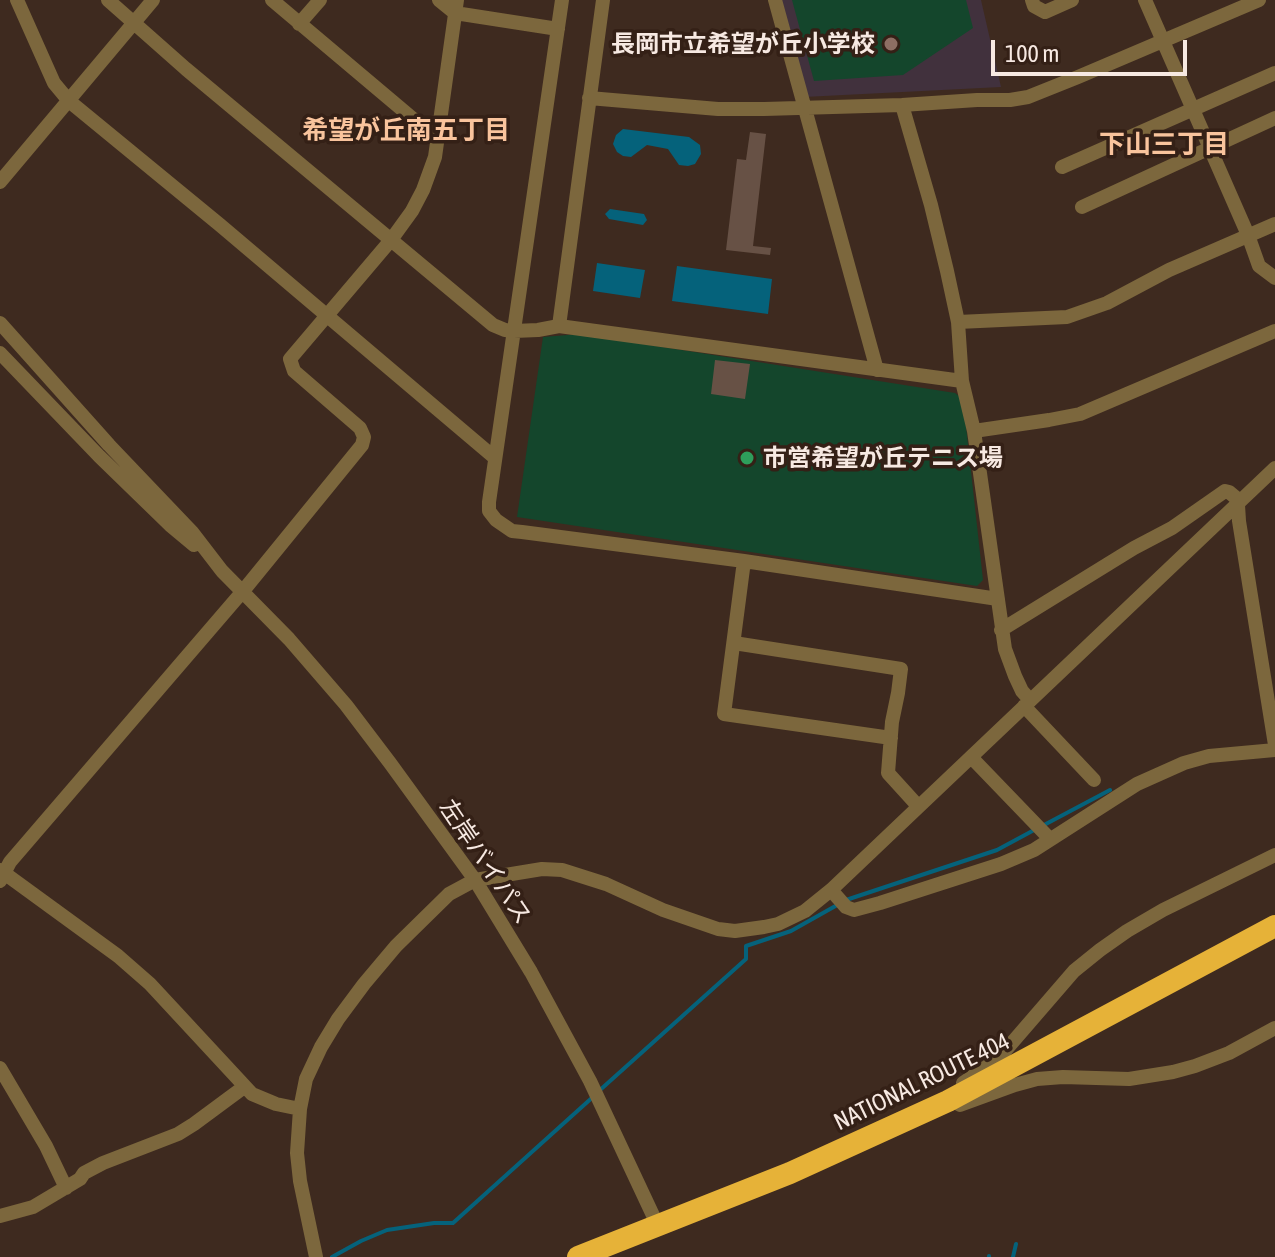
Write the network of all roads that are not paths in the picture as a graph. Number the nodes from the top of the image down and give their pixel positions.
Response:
1 (17, 0) edge
2 (108, 0) edge
3 (153, 0) edge
4 (272, 0) edge
5 (320, 0) edge
6 (439, 0) edge
7 (562, 0) edge
8 (603, 0) edge
9 (775, 0) edge
10 (1032, 0) edge
11 (1072, 0) edge
12 (1145, 0) edge
13 (1259, 0) edge
14 (456, 7) edge
15 (134, 22) junction
16 (299, 24) junction
17 (558, 29) junction
18 (1163, 41) junction
19 (1275, 73) edge
20 (589, 98) junction
21 (69, 101) junction
22 (902, 105) junction
23 (804, 107) junction
24 (1192, 110) junction
25 (1275, 118) edge
26 (437, 139) junction
27 (1209, 147) junction
28 (1062, 167) dead end
29 (0, 182) edge
30 (1082, 207) dead end
31 (1275, 224) edge
32 (1248, 235) junction
33 (391, 240) junction
34 (1275, 278) edge
35 (327, 316) junction
36 (958, 322) junction
37 (0, 323) edge
38 (559, 326) junction
39 (514, 331) junction
40 (1275, 331) edge
41 (0, 353) edge
42 (877, 370) junction
43 (962, 381) junction
44 (974, 431) junction
45 (495, 458) junction
46 (1275, 468) edge
47 (1238, 505) junction
48 (744, 561) junction
49 (216, 564) junction
50 (243, 591) junction
51 (998, 599) junction
52 (1001, 630) junction
53 (734, 643) junction
54 (1027, 703) junction
55 (891, 738) junction
56 (1275, 747) edge
57 (971, 757) junction
58 (1094, 780) dead end
59 (918, 806) junction
60 (1050, 839) junction
61 (1275, 855) edge
62 (1, 874) edge
63 (475, 880) junction
64 (831, 890) junction
65 (1275, 926) edge
66 (1275, 1028) edge
67 (0, 1068) edge
68 (244, 1087) junction
69 (300, 1109) junction
70 (858, 1143) junction
71 (66, 1188) junction
72 (0, 1216) edge
73 (658, 1226) junction
74 (316, 1257) edge
75 (578, 1257) edge

1 - 21 street
2 - 15 street
3 - 15 street
4 - 16 street
5 - 16 street
6 - 14 street
7 - 17 street
8 - 20 street
9 - 23 street
10 - 11 street
12 - 18 street
13 - 18 street
14 - 17 street
14 - 26 street
15 - 21 street
15 - 33 street
16 - 26 street
17 - 39 street
18 - 22 street
18 - 24 street
19 - 24 street
20 - 23 street
20 - 38 street
21 - 29 street
21 - 35 street
22 - 23 street
22 - 36 street
23 - 42 street
24 - 27 street
24 - 28 street
25 - 27 street
26 - 33 street
27 - 30 street
27 - 32 street
31 - 32 street
32 - 34 street
32 - 36 street
33 - 35 street
33 - 39 street
35 - 45 street
35 - 50 street
36 - 43 street
37 - 49 street, 左岸バイパス
38 - 39 street
38 - 42 street
39 - 45 street
40 - 44 street
41 - 49 street, 左岸バイパス
42 - 43 street
43 - 44 street
44 - 51 street
45 - 48 street
46 - 47 street
47 - 52 street
47 - 54 street
47 - 56 street
48 - 51 street
48 - 53 street
49 - 50 street, 左岸バイパス
50 - 62 street
50 - 63 street, 左岸バイパス
51 - 52 street
52 - 54 street
53 - 55 street
53 - 55 street
54 - 57 street
54 - 58 street
55 - 59 street
56 - 60 street
57 - 59 street
57 - 60 street
59 - 64 street
60 - 64 street
61 - 70 street
62 - 68 street
63 - 64 street
63 - 69 street
63 - 73 street, 左岸バイパス
65 - 70 highway, NATIONAL ROUTE 404
66 - 70 street
67 - 71 street
68 - 69 street
68 - 71 street
69 - 74 street
70 - 73 highway, NATIONAL ROUTE 404
71 - 72 street
73 - 75 highway, NATIONAL ROUTE 404

